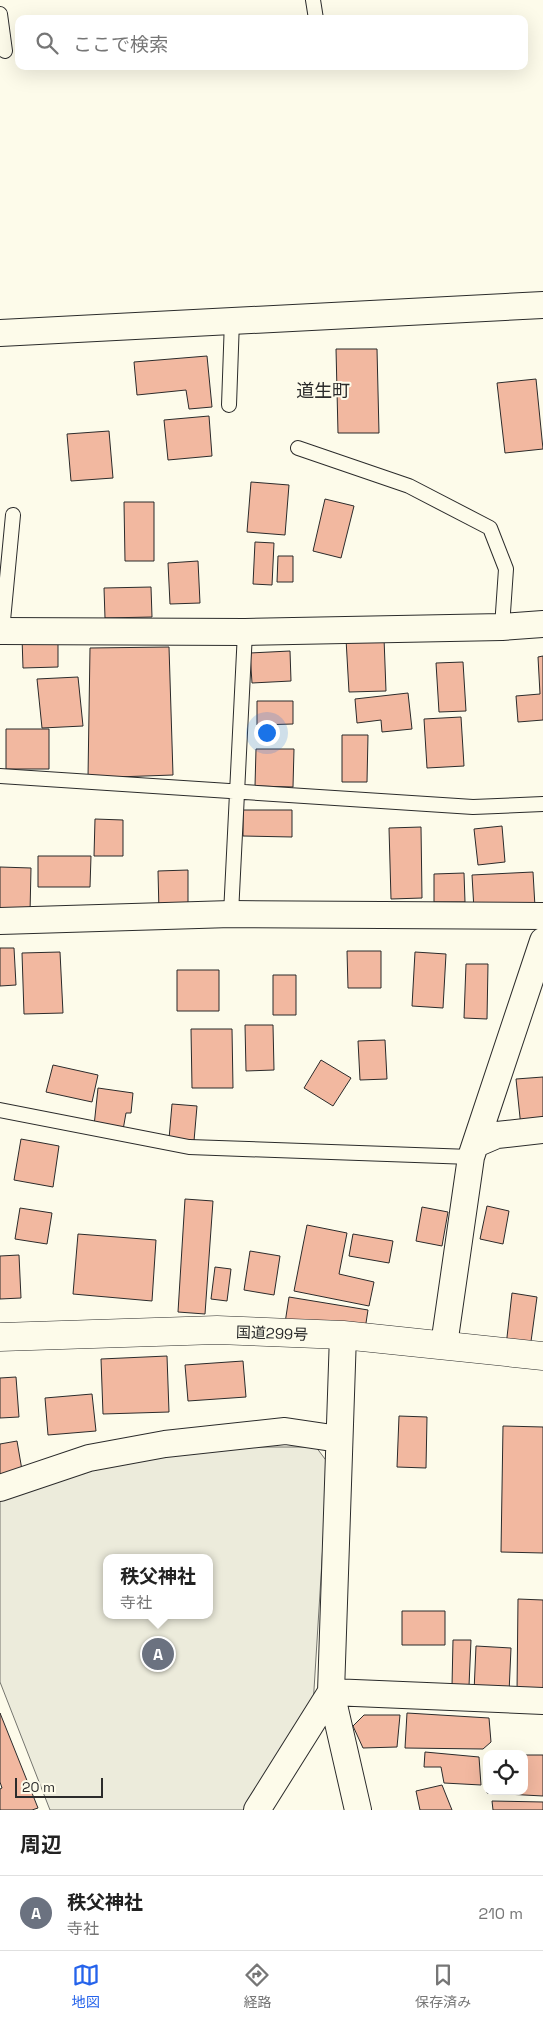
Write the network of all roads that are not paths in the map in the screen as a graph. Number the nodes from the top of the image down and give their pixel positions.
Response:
1 (312, 0) edge
2 (0, 14) edge
3 (315, 15) edge
4 (5, 51) dead end
5 (543, 305) edge
6 (232, 320) junction
7 (0, 333) edge
8 (230, 406) dead end
9 (298, 448) dead end
10 (13, 514) dead end
11 (543, 624) edge
12 (502, 627) junction
13 (245, 632) junction
14 (1, 636) edge
15 (0, 776) edge
16 (237, 792) junction
17 (543, 804) edge
18 (231, 914) junction
19 (543, 916) edge
20 (0, 921) edge
21 (543, 941) edge
22 (0, 1110) edge
23 (543, 1130) edge
24 (474, 1150) junction
25 (343, 1335) junction
26 (0, 1337) edge
27 (444, 1345) junction
28 (543, 1356) edge
29 (339, 1439) junction
30 (0, 1488) edge
31 (331, 1692) junction
32 (543, 1701) edge
33 (256, 1810) edge
34 (358, 1810) edge

1 - 3 lane
2 - 4 lane
5 - 6 street
6 - 7 street
6 - 8 lane
9 - 12 lane
10 - 14 lane
11 - 12 street
12 - 13 street
13 - 14 street
13 - 16 lane
15 - 16 lane
16 - 17 lane
16 - 18 lane
18 - 19 street
18 - 20 street
21 - 24 street
22 - 24 lane
23 - 24 street
24 - 27 street
25 - 26 highway, 国道299号
25 - 27 highway, 国道299号
25 - 29 street
27 - 28 highway, 国道299号
29 - 30 street
29 - 31 street
31 - 32 street
31 - 33 street
31 - 34 street

